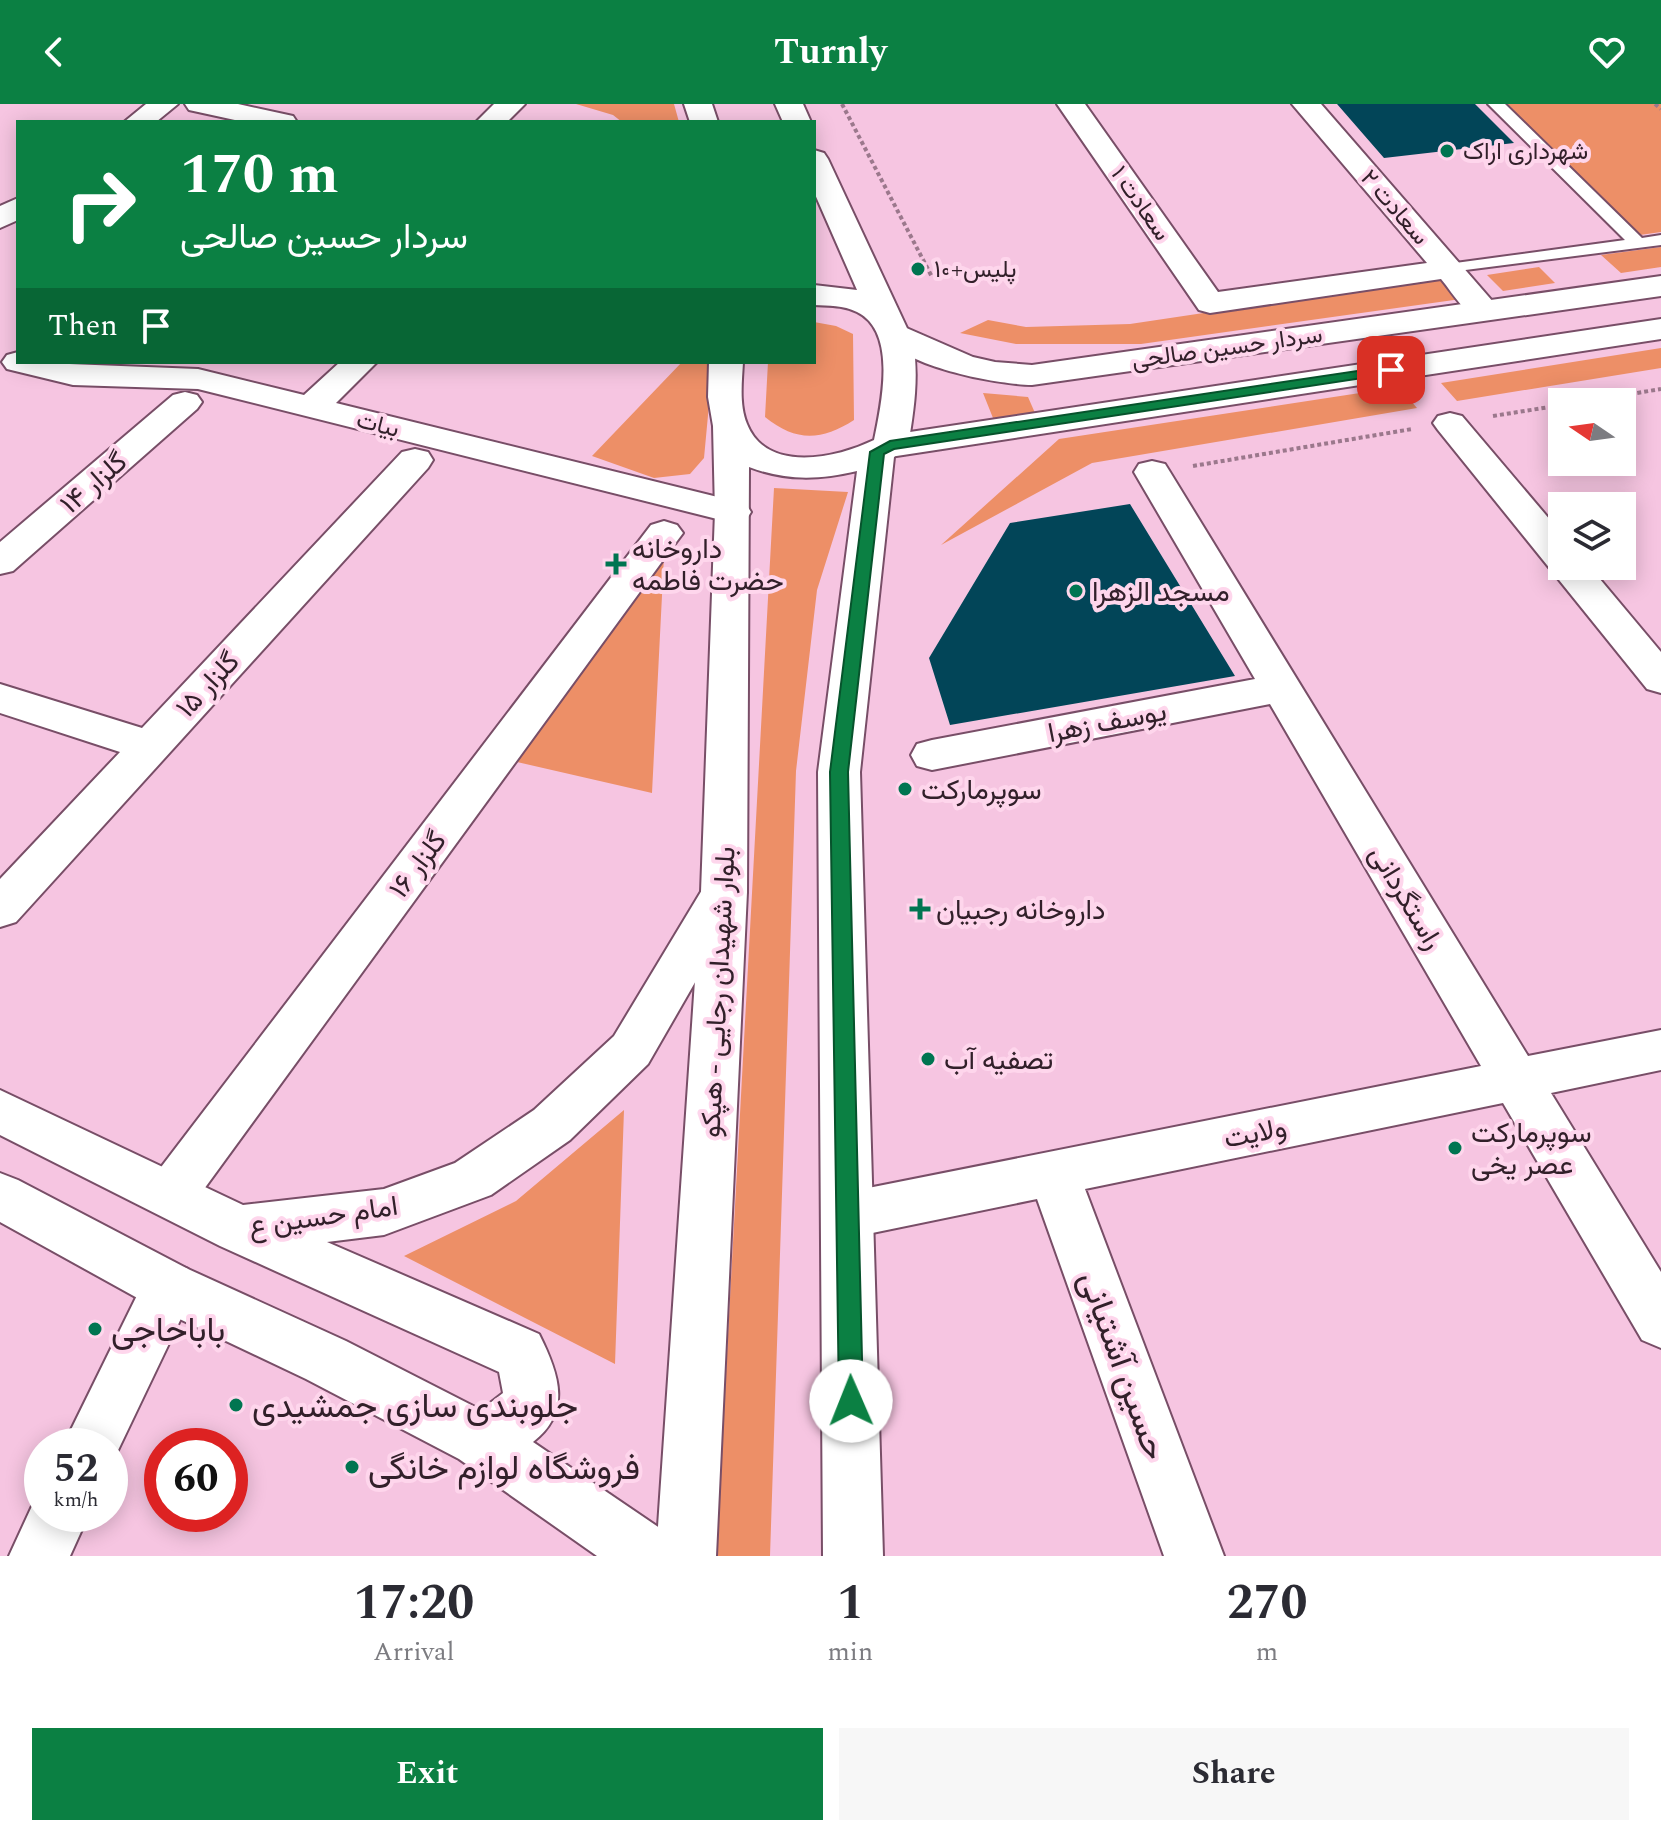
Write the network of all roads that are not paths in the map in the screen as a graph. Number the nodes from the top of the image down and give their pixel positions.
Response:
1 (164, 104) edge
2 (199, 104) edge
3 (511, 104) edge
4 (1071, 104) edge
5 (1306, 104) edge
6 (1496, 104) edge
7 (275, 114) edge
8 (141, 120) edge
9 (492, 120) edge
10 (816, 163) edge
11 (1661, 240) edge
12 (1638, 243) junction
13 (1448, 269) junction
14 (1661, 286) edge
15 (816, 295) edge
16 (1485, 311) junction
17 (889, 323) junction
18 (1661, 329) edge
19 (40, 364) edge
20 (358, 364) edge
21 (726, 364) edge
22 (81, 368) edge
23 (1073, 369) junction
24 (185, 402) dead end
25 (311, 407) junction
26 (1091, 415) junction
27 (1450, 423) road end
28 (730, 427) junction
29 (884, 449) junction
30 (415, 460) dead end
31 (1152, 472) road end
32 (733, 512) junction
33 (664, 533) dead end
34 (1548, 542) edge
35 (0, 562) edge
36 (1580, 580) edge
37 (1661, 679) edge
38 (1282, 688) junction
39 (0, 698) edge
40 (150, 746) junction
41 (932, 755) dead end
42 (724, 892) junction
43 (0, 909) edge
44 (1661, 1050) edge
45 (1516, 1079) junction
46 (0, 1111) edge
47 (1053, 1173) junction
48 (170, 1195) junction
49 (0, 1196) edge
50 (848, 1215) junction
51 (239, 1229) junction
52 (169, 1287) junction
53 (1661, 1322) edge
54 (101, 1428) edge
55 (479, 1439) junction
56 (50, 1532) edge
57 (39, 1556) edge
58 (649, 1556) edge
59 (686, 1556) edge
60 (853, 1556) edge
61 (1194, 1556) edge

1 - 8 street
2 - 7 street
3 - 9 street
4 - 13 street, سعادت ۱
5 - 13 street, سعادت ۲
6 - 12 lane
10 - 17 street
11 - 12 lane
12 - 13 lane
13 - 16 street, سعادت ۲
14 - 16 street, سردار حسین صالحی
15 - 17 street, سردار حسین صالحی
16 - 23 street, سردار حسین صالحی
17 - 23 street, سردار حسین صالحی
17 - 29 street
18 - 26 street, سردار حسین صالحی
19 - 22 street, بیات
20 - 25 street
21 - 28 street, بلوار شهیدان رجایی - هپکو
22 - 25 street, بیات
23 - 26 street
24 - 35 street, گلزار ۱۴
25 - 32 street, بیات
26 - 29 street, سردار حسین صالحی
27 - 34 street
28 - 29 street, سردار حسین صالحی
28 - 32 street, بلوار شهیدان رجایی - هپکو
29 - 50 street
30 - 40 street, گلزار ۱۵
31 - 38 street, راستگردانی
32 - 42 street, بلوار شهیدان رجایی - هپکو
33 - 48 street, گلزار ۱۶
36 - 37 street
38 - 41 street, یوسف زهرا
38 - 45 street, راستگردانی
39 - 40 street
40 - 43 street, گلزار ۱۵
42 - 51 street, امام حسین ع
42 - 59 street, بلوار شهیدان رجایی - هپکو
44 - 45 street, ولایت
45 - 47 street, ولایت
45 - 53 street, راستگردانی
46 - 48 street, امام حسین ع
47 - 50 street, ولایت
47 - 61 street, حسین آشتیانی
48 - 51 street, امام حسین ع
49 - 52 street
50 - 60 street
51 - 55 street
52 - 54 street
52 - 55 street
55 - 58 street
56 - 57 street

